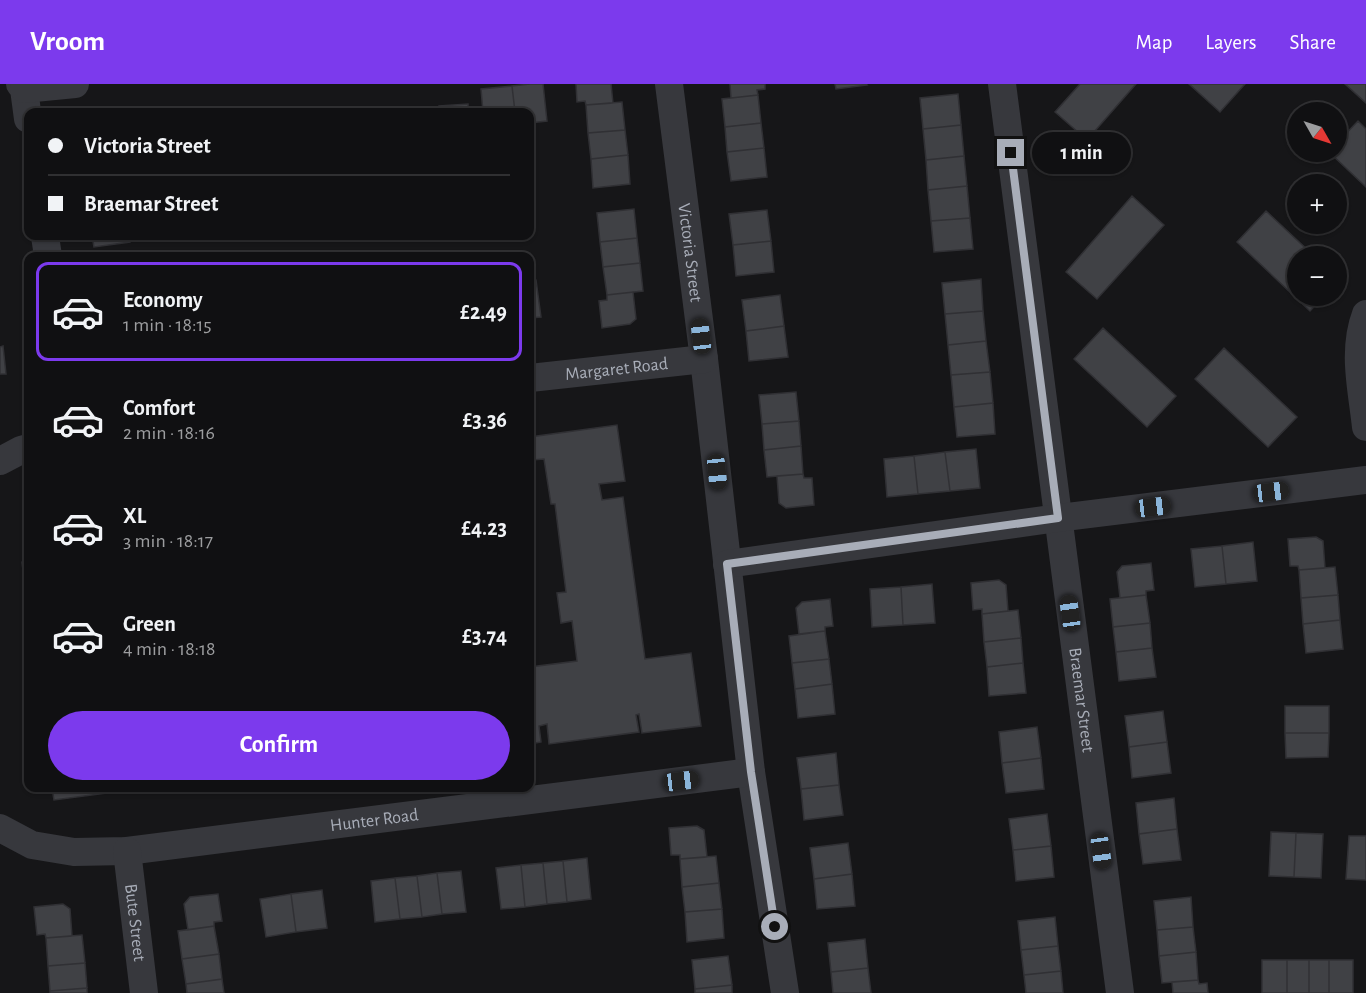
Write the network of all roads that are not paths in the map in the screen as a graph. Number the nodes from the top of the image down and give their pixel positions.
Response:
1 (75, 84) edge
2 (669, 84) edge
3 (1002, 84) edge
4 (22, 87) edge
5 (26, 108) edge
6 (1366, 314) edge
7 (704, 359) junction
8 (534, 378) edge
9 (1366, 427) edge
10 (24, 449) edge
11 (0, 461) edge
12 (1366, 480) edge
13 (1058, 518) junction
14 (727, 564) junction
15 (751, 772) junction
16 (0, 828) edge
17 (127, 851) junction
18 (144, 993) edge
19 (785, 993) edge
20 (1120, 993) edge

1 - 4 street
2 - 7 street, Victoria Street
3 - 13 street, Braemar Street
4 - 5 street
6 - 9 street
7 - 8 street, Margaret Road
7 - 14 street, Victoria Street
10 - 11 street
12 - 13 street
13 - 14 street
13 - 20 street, Braemar Street
14 - 15 street, Victoria Street
15 - 17 street, Hunter Road
15 - 19 street, Victoria Street
16 - 17 street, Hunter Road
17 - 18 street, Bute Street

